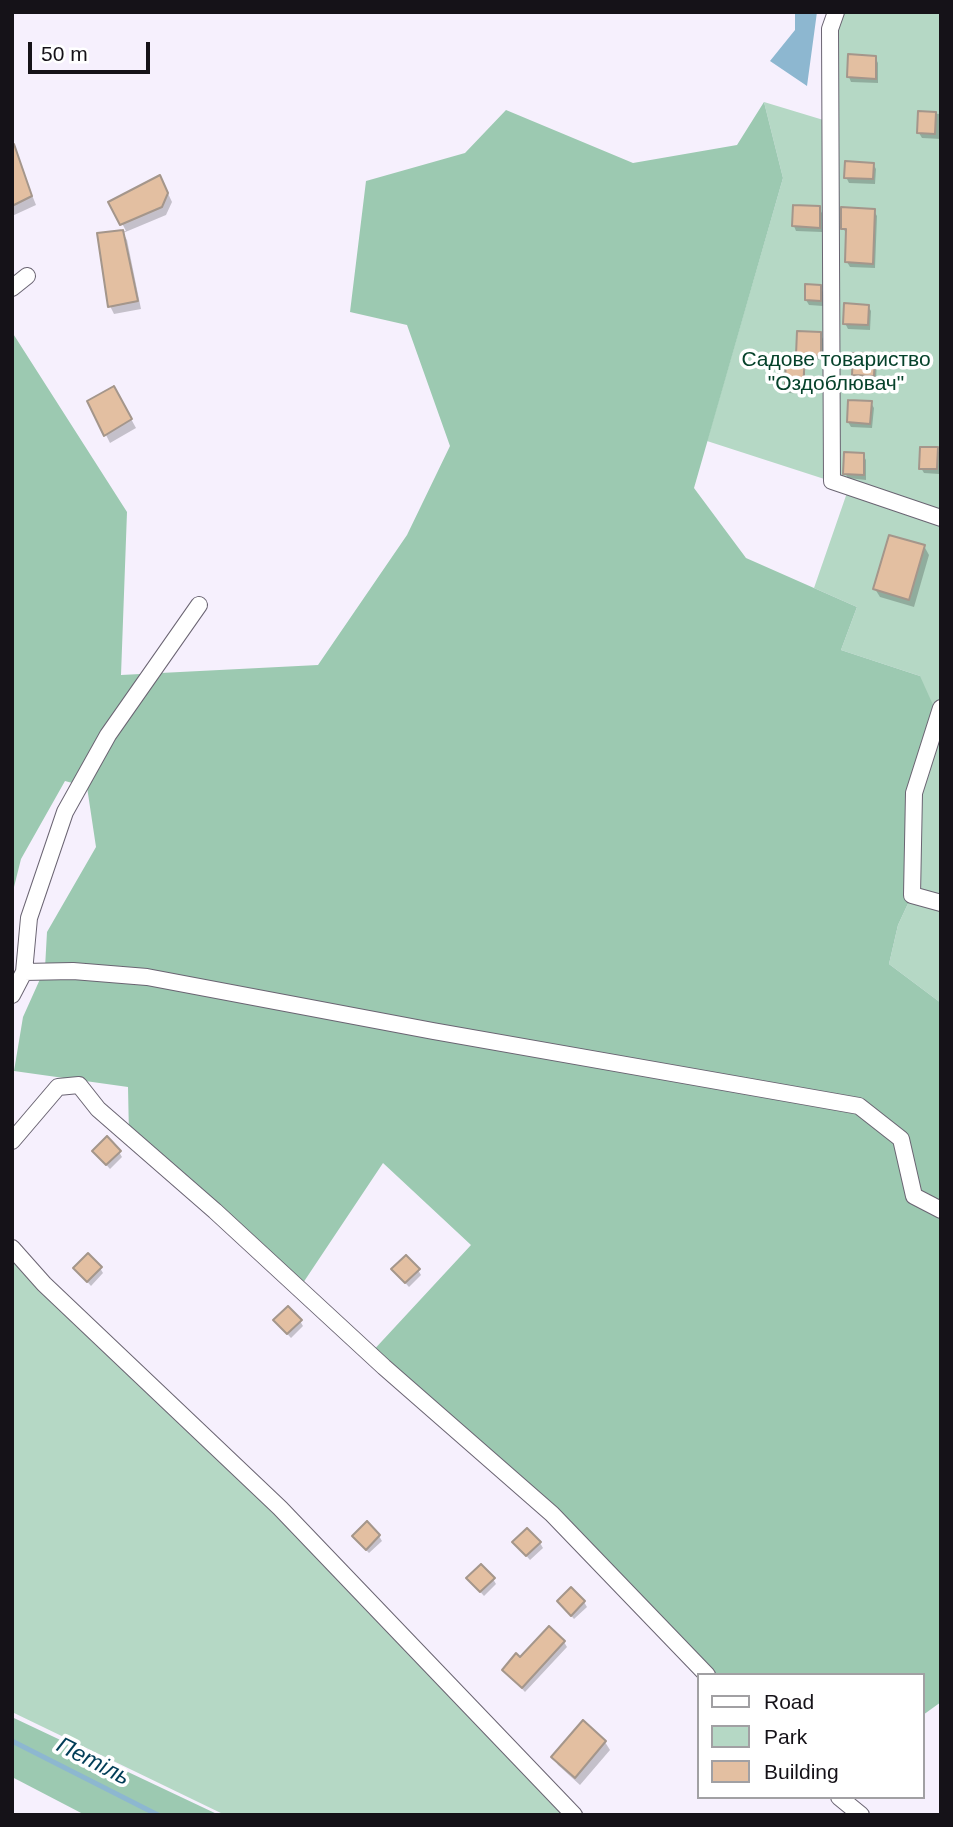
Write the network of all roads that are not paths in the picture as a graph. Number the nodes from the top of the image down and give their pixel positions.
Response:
1 (836, 12) edge
2 (27, 276) dead end
3 (12, 288) edge
4 (941, 518) edge
5 (199, 605) dead end
6 (940, 713) edge
7 (941, 903) edge
8 (24, 972) junction
9 (12, 995) edge
10 (12, 1141) edge
11 (941, 1210) edge
12 (12, 1248) edge
13 (705, 1673) edge
14 (841, 1799) edge
15 (574, 1815) edge
16 (861, 1815) edge

1 - 4 street
2 - 3 street
5 - 8 street
6 - 7 street
8 - 9 street
8 - 11 street
10 - 13 street
12 - 15 street
14 - 16 street

